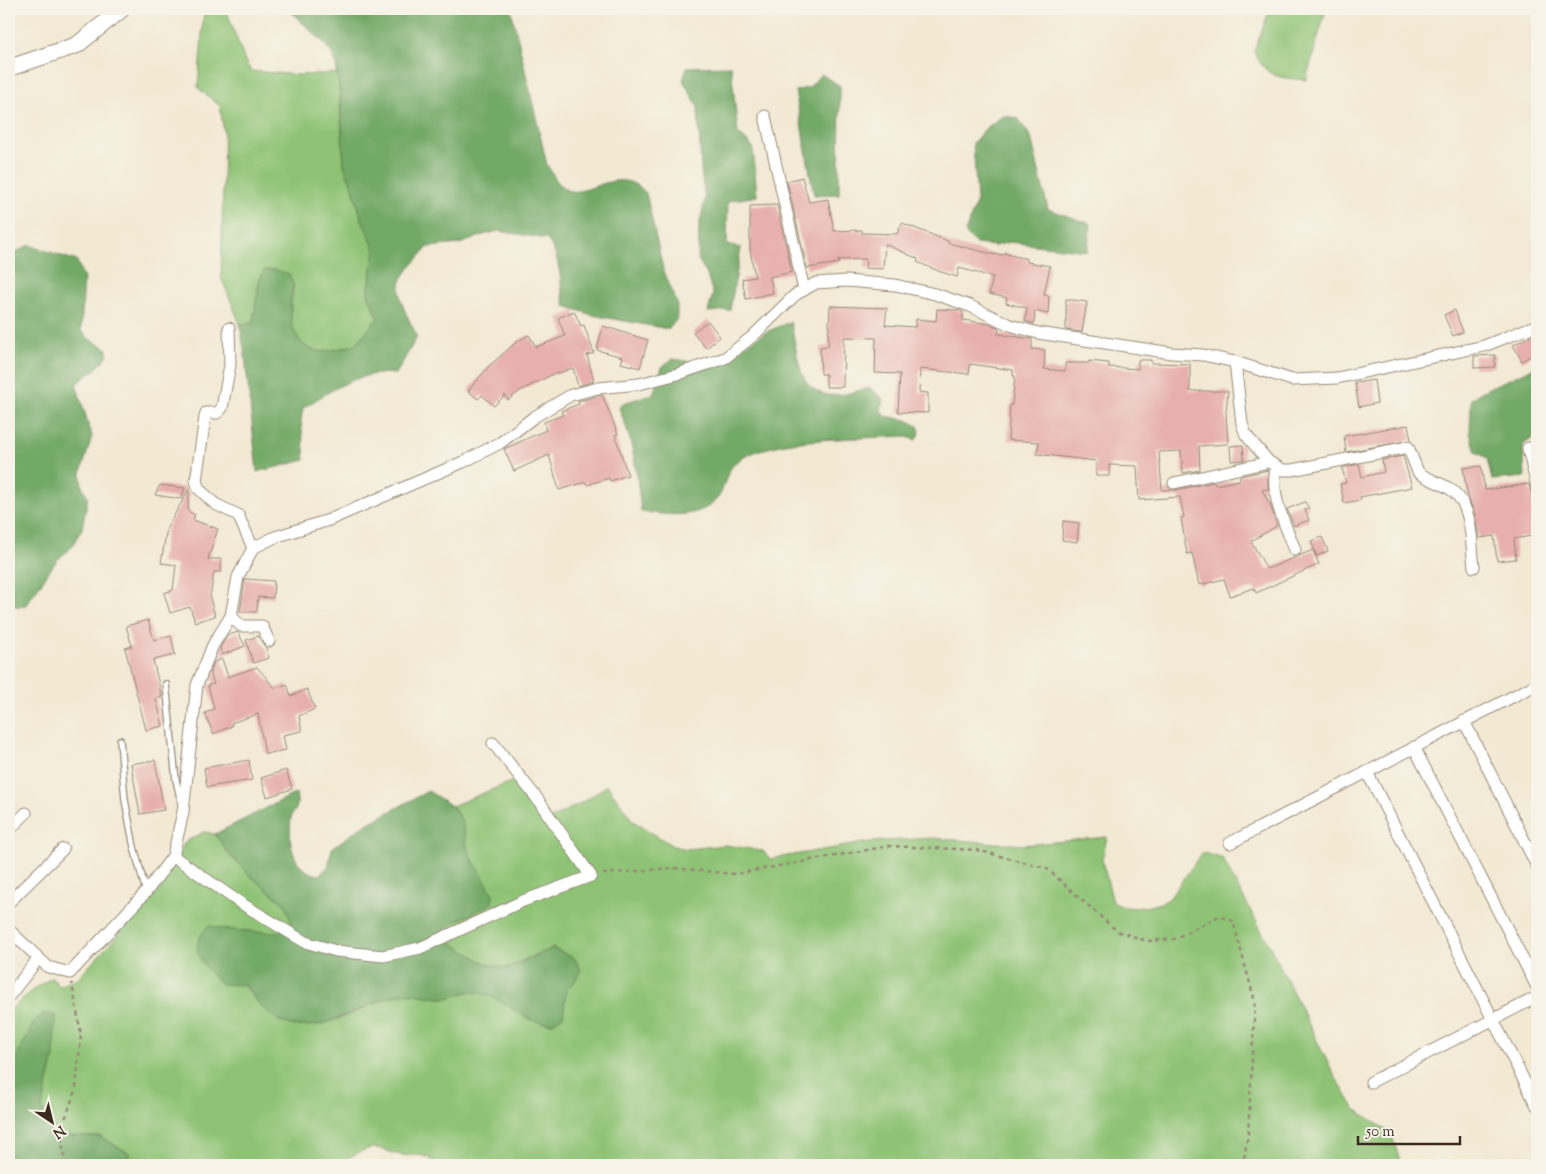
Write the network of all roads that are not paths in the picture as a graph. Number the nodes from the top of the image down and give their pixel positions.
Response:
1 (122, 9) edge
2 (9, 68) edge
3 (765, 116) dead end
4 (804, 290) junction
5 (1537, 325) edge
6 (229, 328) dead end
7 (1235, 362) junction
8 (1528, 448) dead end
9 (1273, 464) junction
10 (1174, 483) dead end
11 (1537, 487) edge
12 (253, 548) junction
13 (1295, 550) dead end
14 (1474, 567) dead end
15 (231, 616) junction
16 (269, 641) dead end
17 (166, 684) dead end
18 (1537, 684) edge
19 (1464, 722) junction
20 (120, 740) dead end
21 (493, 743) dead end
22 (1414, 747) junction
23 (1367, 772) junction
24 (183, 812) junction
25 (26, 813) dead end
26 (9, 830) edge
27 (1230, 843) dead end
28 (63, 848) dead end
29 (173, 856) junction
30 (1537, 866) edge
31 (146, 892) junction
32 (9, 902) edge
33 (9, 930) edge
34 (38, 959) junction
35 (1537, 987) edge
36 (9, 996) edge
37 (1537, 997) edge
38 (1493, 1020) junction
39 (1372, 1082) dead end
40 (1537, 1106) edge

1 - 2 street
3 - 4 street
4 - 7 street
4 - 12 street
5 - 7 street
6 - 12 street
7 - 9 street
8 - 11 street
9 - 10 street
9 - 13 street
9 - 14 street
12 - 15 street
15 - 16 street
15 - 24 street
17 - 24 lane
18 - 19 street
19 - 22 street
19 - 30 street
20 - 31 lane
21 - 29 street
22 - 23 street
22 - 35 street
23 - 27 street
23 - 38 street
24 - 29 street
25 - 26 street
28 - 32 street
29 - 31 street
31 - 34 street
33 - 34 street
34 - 36 street
37 - 38 street
38 - 39 street
38 - 40 street

